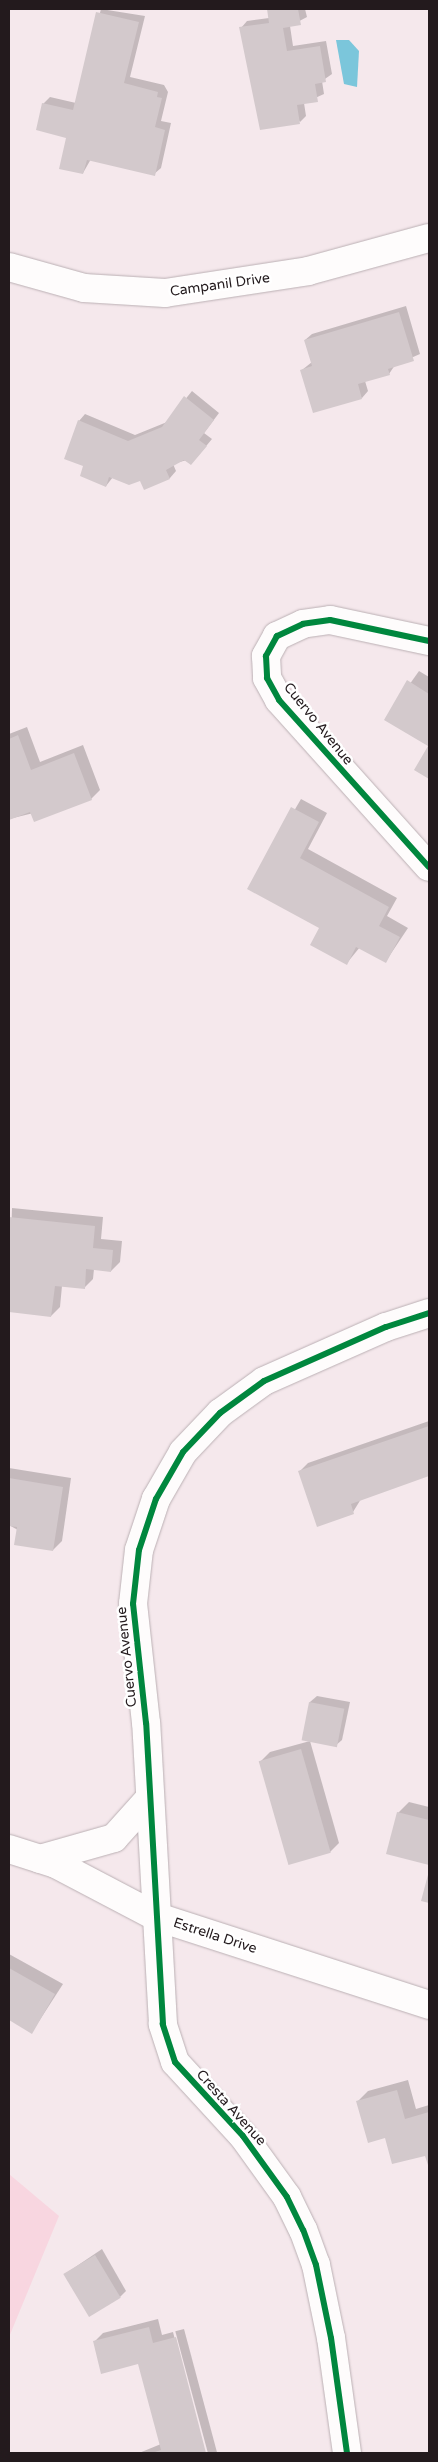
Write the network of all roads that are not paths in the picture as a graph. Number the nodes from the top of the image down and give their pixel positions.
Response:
1 (429, 238) edge
2 (9, 267) edge
3 (429, 641) edge
4 (429, 867) edge
5 (429, 1313) edge
6 (149, 1799) junction
7 (9, 1849) edge
8 (40, 1859) junction
9 (157, 1917) junction
10 (429, 2005) edge
11 (347, 2453) edge

1 - 2 street, Campanil Drive
3 - 4 street, Cuervo Avenue
5 - 6 street, Cuervo Avenue
6 - 8 street
6 - 9 street, Cuervo Avenue
7 - 8 street, Estrella Drive
8 - 9 street, Estrella Drive
9 - 10 street, Estrella Drive
9 - 11 street, Cresta Avenue

